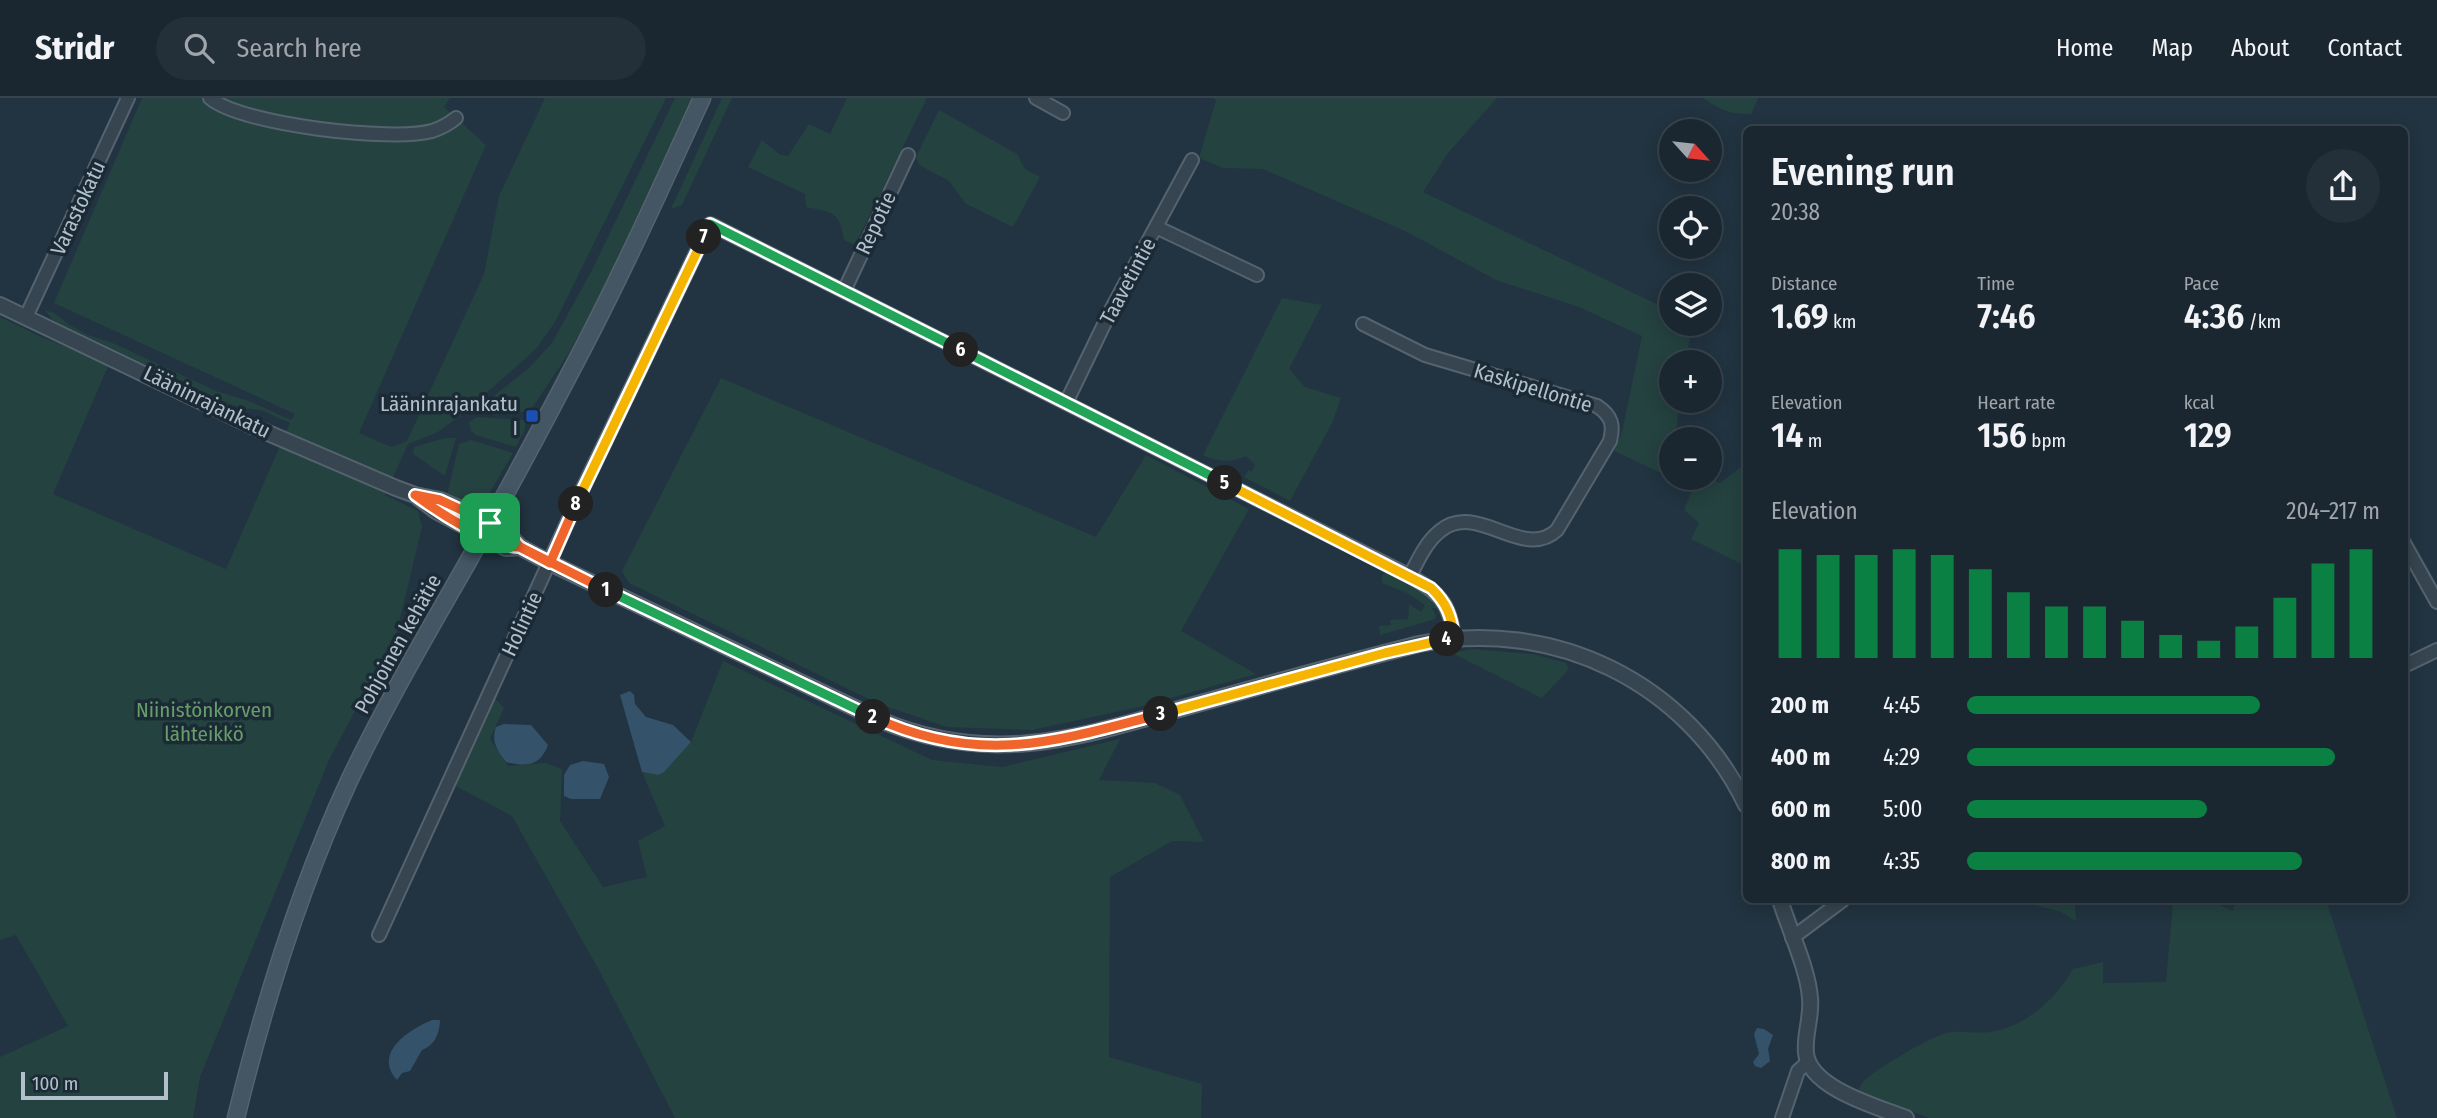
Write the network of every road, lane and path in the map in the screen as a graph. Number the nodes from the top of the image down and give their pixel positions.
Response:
1 (128, 98) edge
2 (210, 98) edge
3 (702, 98) edge
4 (1036, 98) edge
5 (1063, 113) dead end
6 (456, 118) dead end
7 (908, 155) dead end
8 (1192, 160) dead end
9 (1156, 227) junction
10 (1257, 275) dead end
11 (844, 290) junction
12 (0, 305) edge
13 (26, 317) junction
14 (1363, 324) dead end
15 (1066, 403) junction
16 (486, 529) junction
17 (2408, 550) edge
18 (550, 563) junction
19 (1410, 576) junction
20 (2437, 601) edge
21 (1454, 638) junction
22 (2437, 650) edge
23 (2408, 664) edge
24 (1743, 800) edge
25 (1781, 903) edge
26 (1839, 903) edge
27 (379, 935) dead end
28 (1792, 938) junction
29 (1808, 1062) junction
30 (236, 1118) edge
31 (1782, 1118) edge
32 (1906, 1118) edge

1 - 13 street, Varastokatu
2 - 6 street
3 - 16 main road, Pohjoinen kehätie
4 - 5 street
7 - 11 street, Repotie
8 - 9 street, Taavetintie
9 - 10 street
9 - 15 street, Taavetintie
11 - 15 street, Holintie
11 - 18 street, Holintie
12 - 13 street, Lääninrajankatu
13 - 16 street, Lääninrajankatu
14 - 19 street, Kaskipellontie
15 - 19 street, Holintie
16 - 18 street, Lääninrajankatu
16 - 30 main road, Pohjoinen kehätie
17 - 20 street
18 - 21 street, Lääninrajankatu
18 - 27 street, Holintie
19 - 21 street, Holintie
21 - 24 street, Lääninrajankatu
22 - 23 street
25 - 28 street
26 - 28 street
28 - 29 street
29 - 31 street
29 - 32 street

